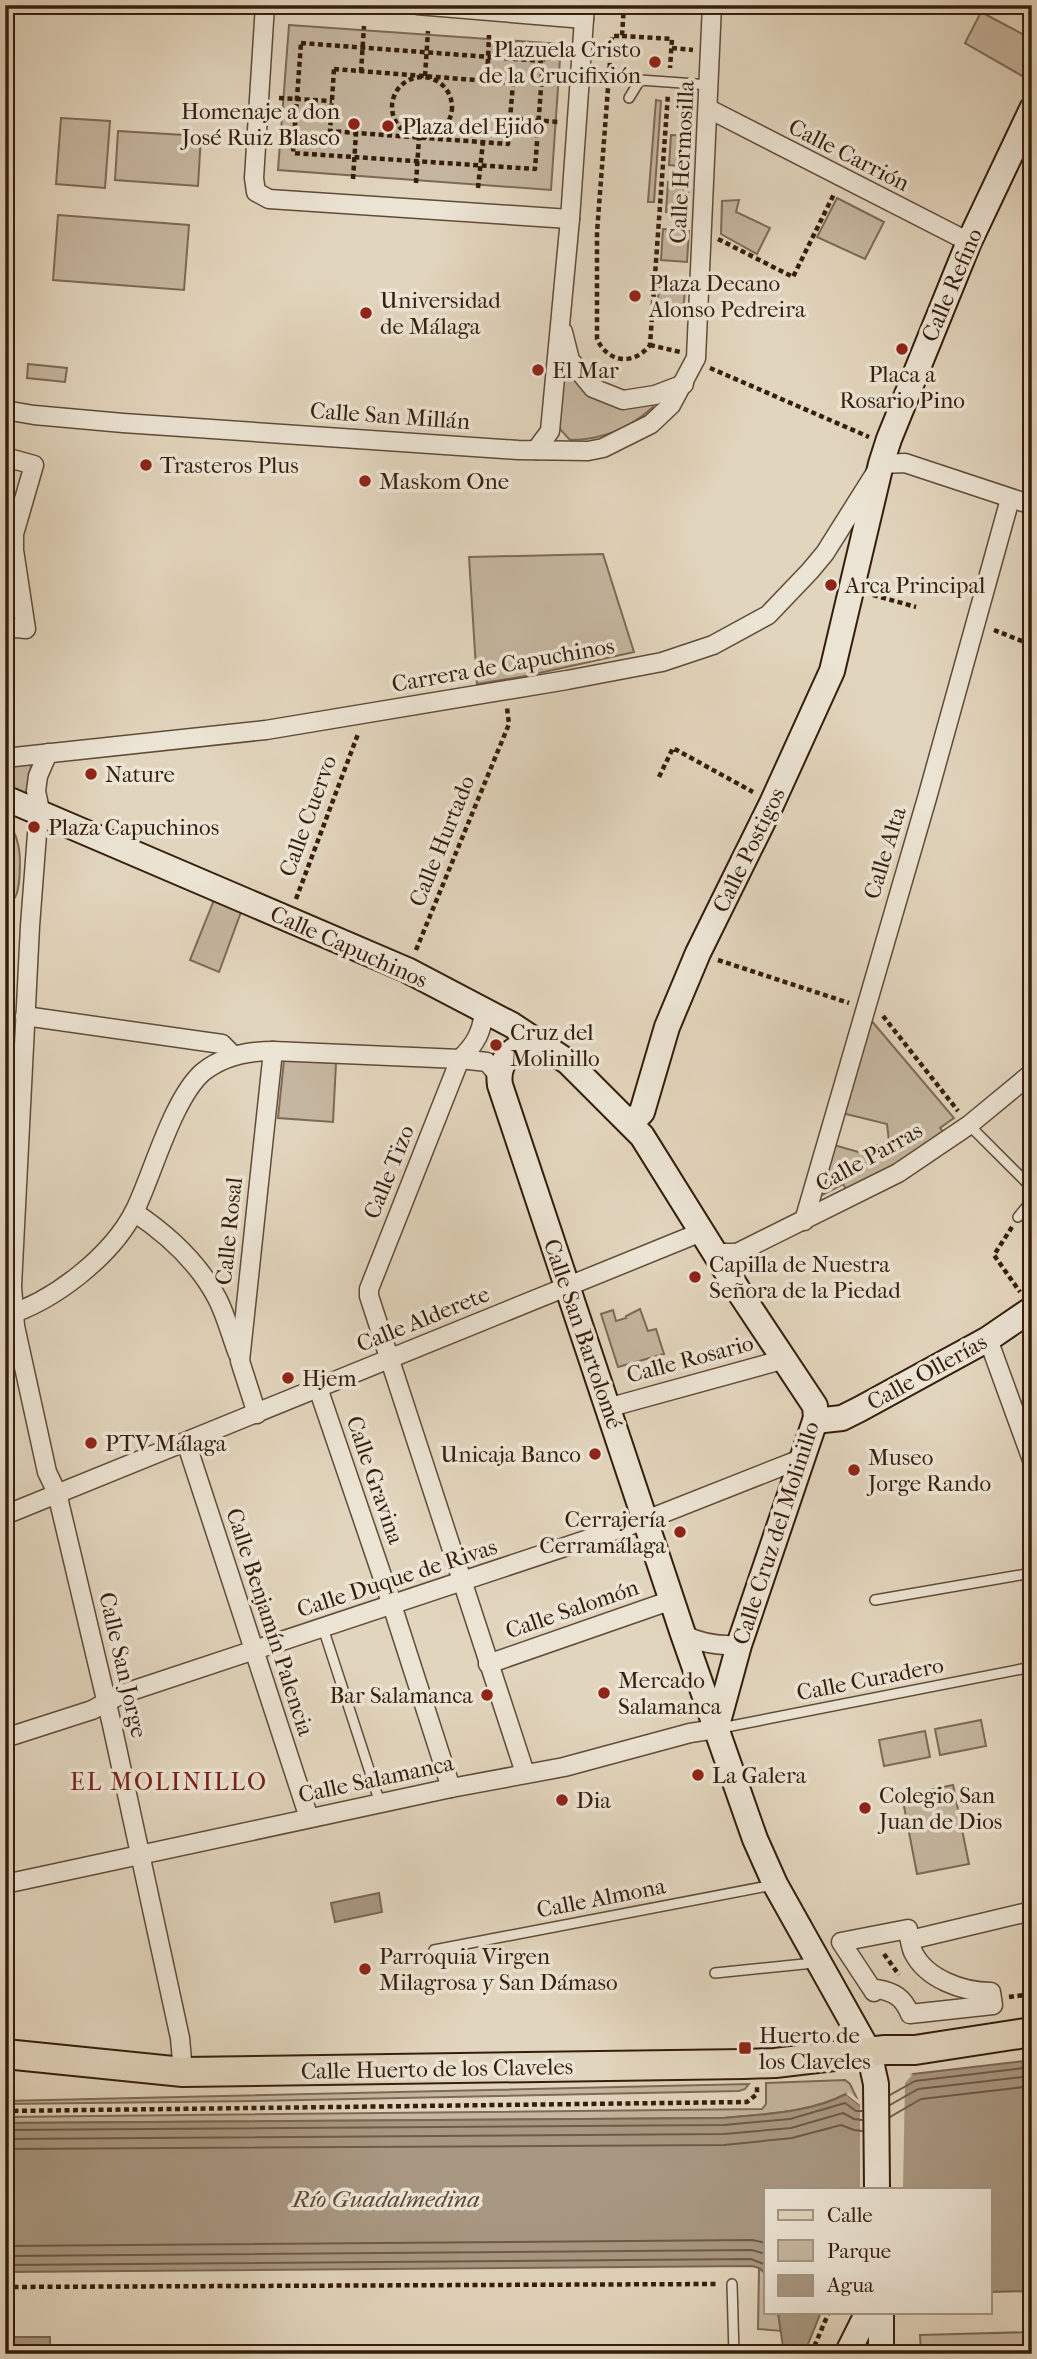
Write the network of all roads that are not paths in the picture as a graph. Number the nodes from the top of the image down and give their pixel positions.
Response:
1 (265, 5) edge
2 (417, 5) edge
3 (722, 5) edge
4 (585, 12) edge
5 (712, 14) edge
6 (710, 85) junction
7 (629, 98) dead end
8 (709, 109) junction
9 (1032, 109) edge
10 (570, 219) junction
11 (969, 242) junction
12 (560, 304) junction
13 (684, 384) junction
14 (5, 410) edge
15 (536, 450) junction
16 (5, 457) edge
17 (881, 464) junction
18 (1010, 499) junction
19 (1032, 505) edge
20 (825, 553) junction
21 (858, 581) junction
22 (5, 627) edge
23 (48, 753) junction
24 (5, 758) edge
25 (5, 798) edge
26 (41, 815) junction
27 (484, 1009) junction
28 (25, 1016) junction
29 (539, 1042) junction
30 (273, 1051) junction
31 (234, 1056) junction
32 (460, 1059) junction
33 (1032, 1073) edge
34 (499, 1076) junction
35 (631, 1123) junction
36 (969, 1125) junction
37 (1031, 1187) edge
38 (1032, 1200) edge
39 (134, 1212) junction
40 (1018, 1217) road end
41 (804, 1221) junction
42 (710, 1245) junction
43 (567, 1288) junction
44 (1032, 1309) edge
45 (9, 1315) edge
46 (988, 1339) junction
47 (781, 1354) junction
48 (391, 1359) junction
49 (240, 1361) junction
50 (318, 1388) junction
51 (607, 1408) junction
52 (257, 1414) junction
53 (815, 1421) junction
54 (186, 1442) junction
55 (1032, 1460) edge
56 (803, 1461) junction
57 (57, 1493) junction
58 (5, 1515) edge
59 (646, 1520) junction
60 (1032, 1573) edge
61 (462, 1582) junction
62 (672, 1600) junction
63 (875, 1600) dead end
64 (393, 1605) junction
65 (323, 1628) junction
66 (683, 1634) junction
67 (739, 1645) junction
68 (253, 1651) junction
69 (488, 1664) junction
70 (1032, 1667) edge
71 (107, 1702) junction
72 (716, 1729) junction
73 (5, 1738) edge
74 (525, 1773) junction
75 (451, 1788) junction
76 (380, 1803) junction
77 (309, 1818) junction
78 (140, 1855) junction
79 (5, 1884) edge
80 (775, 1884) junction
81 (1032, 1910) edge
82 (910, 1940) junction
83 (434, 1950) dead end
84 (818, 1962) junction
85 (715, 1973) dead end
86 (1032, 2032) edge
87 (869, 2052) junction
88 (5, 2054) edge
89 (183, 2072) junction
90 (877, 2188) edge
91 (732, 2284) road end
92 (868, 2314) edge
93 (881, 2314) edge
94 (734, 2354) edge
95 (847, 2354) edge
96 (881, 2354) edge

1 - 10 street
2 - 4 street
3 - 5 street
4 - 10 street
5 - 6 street, Calle Hermosilla
6 - 7 lane
6 - 8 street, Calle Hermosilla
8 - 11 street, Calle Carrión
8 - 13 street, Calle Hermosilla
9 - 11 main road, Calle Refino
10 - 12 street
11 - 17 main road, Calle Refino
12 - 13 street
12 - 15 street
13 - 15 street, Calle San Millán
14 - 15 street, Calle San Millán
16 - 22 street
17 - 18 street
17 - 20 street, Carrera de Capuchinos
17 - 21 main road, Calle Postigos
18 - 19 street
18 - 41 street, Calle Alta
20 - 21 street
20 - 23 street, Carrera de Capuchinos
21 - 35 main road, Calle Postigos
23 - 24 street
23 - 26 street
25 - 26 main road
26 - 27 main road, Calle Capuchinos
26 - 28 street, Calle San Jorge
27 - 29 main road, Calle Capuchinos
27 - 32 street, Calle Tizo
28 - 31 street
28 - 45 street, Calle San Jorge
29 - 34 main road
29 - 35 main road, Calle Capuchinos
30 - 31 street
30 - 32 street
30 - 49 street, Calle Rosal
31 - 39 street
32 - 34 street
32 - 48 street, Calle Tizo
33 - 36 street, Calle Parras
34 - 43 main road, Calle San Bartolomé
35 - 42 main road, Calle Cruz del Molinillo
36 - 37 lane
36 - 41 street, Calle Parras
38 - 40 lane
39 - 45 street
39 - 49 street
41 - 42 street, Calle Parras
42 - 43 street, Calle Alderete
42 - 47 main road, Calle Cruz del Molinillo
43 - 48 street, Calle Alderete
43 - 51 main road, Calle San Bartolomé
44 - 46 main road, Calle Ollerías
45 - 57 street, Calle San Jorge
46 - 53 main road, Calle Ollerías
46 - 55 street
47 - 51 street, Calle Rosario
47 - 53 main road, Calle Cruz del Molinillo
48 - 50 street, Calle Alderete
48 - 61 street, Calle Tizo
49 - 52 street, Calle Rosal
50 - 52 street, Calle Alderete
50 - 64 street, Calle Gravina
51 - 59 main road, Calle San Bartolomé
52 - 54 street, Calle Alderete
53 - 56 main road, Calle Cruz del Molinillo
54 - 57 street, Calle Alderete
54 - 68 street, Calle Benjamín Palencia
56 - 59 street, Calle Duque de Rivas
56 - 67 main road, Calle Cruz del Molinillo
57 - 58 street, Calle Alderete
57 - 71 street, Calle San Jorge
59 - 61 street, Calle Duque de Rivas
59 - 62 main road, Calle San Bartolomé
60 - 63 lane
61 - 64 street, Calle Duque de Rivas
61 - 69 street, Calle Tizo
62 - 66 main road, Calle San Bartolomé
62 - 69 street, Calle Salomón
64 - 65 street, Calle Duque de Rivas
64 - 75 street, Calle Gravina
65 - 68 street, Calle Duque de Rivas
65 - 76 lane
66 - 67 street
66 - 72 main road, Calle San Bartolomé
67 - 72 main road, Calle Cruz del Molinillo
68 - 71 street, Calle Duque de Rivas
68 - 77 street, Calle Benjamín Palencia
69 - 74 street, Calle Tizo
70 - 72 lane, Calle Curadero
71 - 73 street, Calle Duque de Rivas
71 - 78 street, Calle San Jorge
72 - 74 street, Calle Salamanca
72 - 80 main road
74 - 75 street, Calle Salamanca
75 - 76 street, Calle Salamanca
76 - 77 street, Calle Salamanca
77 - 78 street, Calle Salamanca
78 - 79 street, Calle Salamanca
78 - 89 street, Calle San Jorge
80 - 83 lane, Calle Almona
80 - 84 main road
81 - 82 street
82 - 82 street
84 - 85 lane
84 - 87 main road
86 - 87 main road, Calle Huerto de los Claveles
87 - 89 main road, Calle Huerto de los Claveles
87 - 90 main road
88 - 89 main road, Calle Huerto de los Claveles
91 - 94 lane
92 - 95 main road
93 - 96 main road

